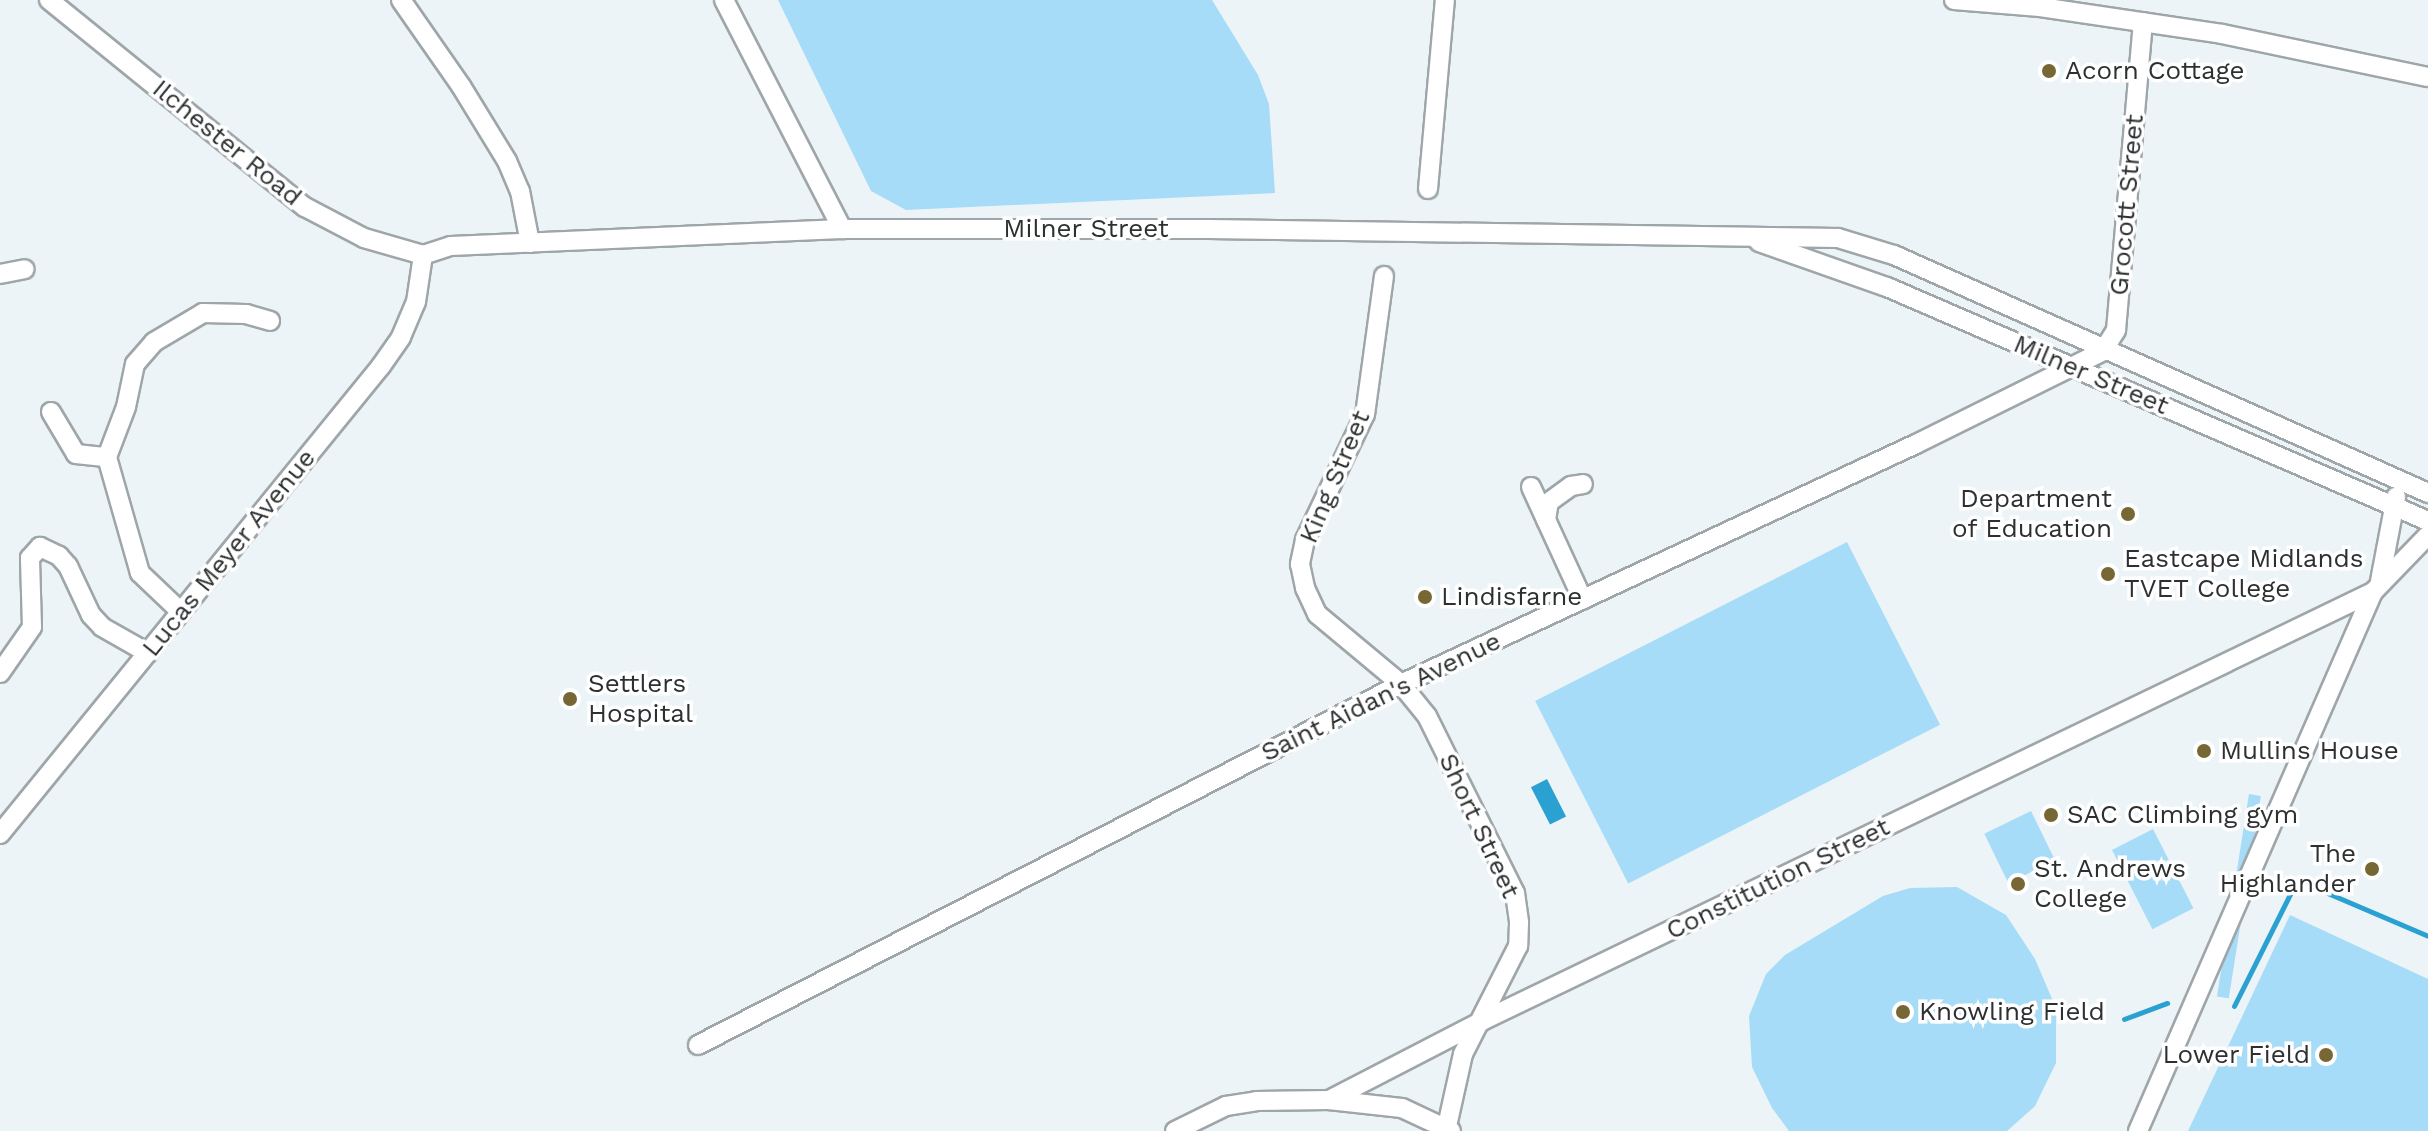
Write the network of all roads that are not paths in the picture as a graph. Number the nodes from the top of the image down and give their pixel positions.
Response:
1 (49, 0) edge
2 (401, 0) edge
3 (724, 0) edge
4 (1445, 0) edge
5 (1954, 0) edge
6 (2042, 4) edge
7 (2143, 22) junction
8 (2428, 77) edge
9 (1428, 189) dead end
10 (842, 229) junction
11 (1750, 239) junction
12 (530, 243) junction
13 (423, 255) junction
14 (25, 269) dead end
15 (0, 274) edge
16 (1384, 276) dead end
17 (270, 321) dead end
18 (2103, 351) junction
19 (2074, 368) junction
20 (51, 412) dead end
21 (107, 457) junction
22 (2401, 483) junction
23 (1583, 484) dead end
24 (1531, 487) dead end
25 (2428, 493) edge
26 (2392, 506) junction
27 (1546, 520) junction
28 (2428, 521) edge
29 (2428, 535) edge
30 (2377, 587) junction
31 (1583, 600) junction
32 (181, 612) junction
33 (148, 653) junction
34 (0, 673) edge
35 (1401, 684) junction
36 (0, 834) edge
37 (1482, 1021) junction
38 (698, 1045) dead end
39 (1329, 1100) junction
40 (1449, 1129) edge
41 (1175, 1131) edge
42 (2138, 1131) edge

1 - 13 street, Ilchester Road
2 - 12 street
3 - 10 street
4 - 9 street
5 - 6 street
6 - 7 street
7 - 8 street
7 - 18 street, Grocott Street
10 - 11 street, Milner Street
10 - 12 street, Milner Street
11 - 18 street, Milner Street
11 - 19 street, Milner Street
12 - 13 street, Milner Street
13 - 32 street, Lucas Meyer Avenue
14 - 15 street
16 - 35 street, King Street
17 - 21 street
18 - 19 street
18 - 22 street, Milner Street
19 - 26 street, Milner Street
19 - 31 street, Saint Aidan's Avenue
20 - 21 street
21 - 32 street
22 - 25 street, Milner Street
22 - 26 street
23 - 27 street
24 - 27 street
26 - 28 street, Milner Street
26 - 30 street
27 - 31 street
29 - 30 street
30 - 37 street, Constitution Street
30 - 42 street
31 - 35 street, Saint Aidan's Avenue
32 - 33 street, Lucas Meyer Avenue
33 - 34 street
33 - 36 street, Lucas Meyer Avenue
35 - 37 street, Short Street
35 - 38 street, Saint Aidan's Avenue
37 - 39 street, Constitution Street
37 - 40 street, Short Street
39 - 40 street
39 - 41 street, Constitution Street

